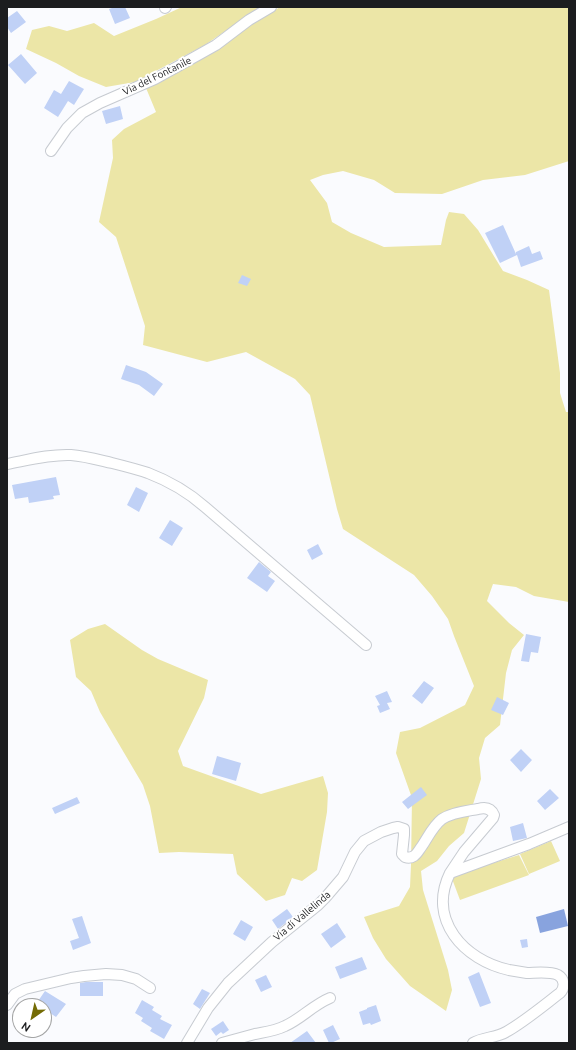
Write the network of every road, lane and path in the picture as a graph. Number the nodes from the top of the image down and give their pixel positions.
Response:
1 (271, 7) edge
2 (51, 151) dead end
3 (7, 464) edge
4 (366, 645) dead end
5 (569, 827) edge
6 (450, 873) junction
7 (150, 988) dead end
8 (330, 998) dead end
9 (7, 1005) edge
10 (187, 1043) edge
11 (222, 1043) edge
12 (473, 1043) edge

1 - 2 street, Via del Fontanile
3 - 4 street
5 - 6 street
6 - 10 street, Via di Vallelinda
6 - 12 street
7 - 9 street
8 - 11 street

